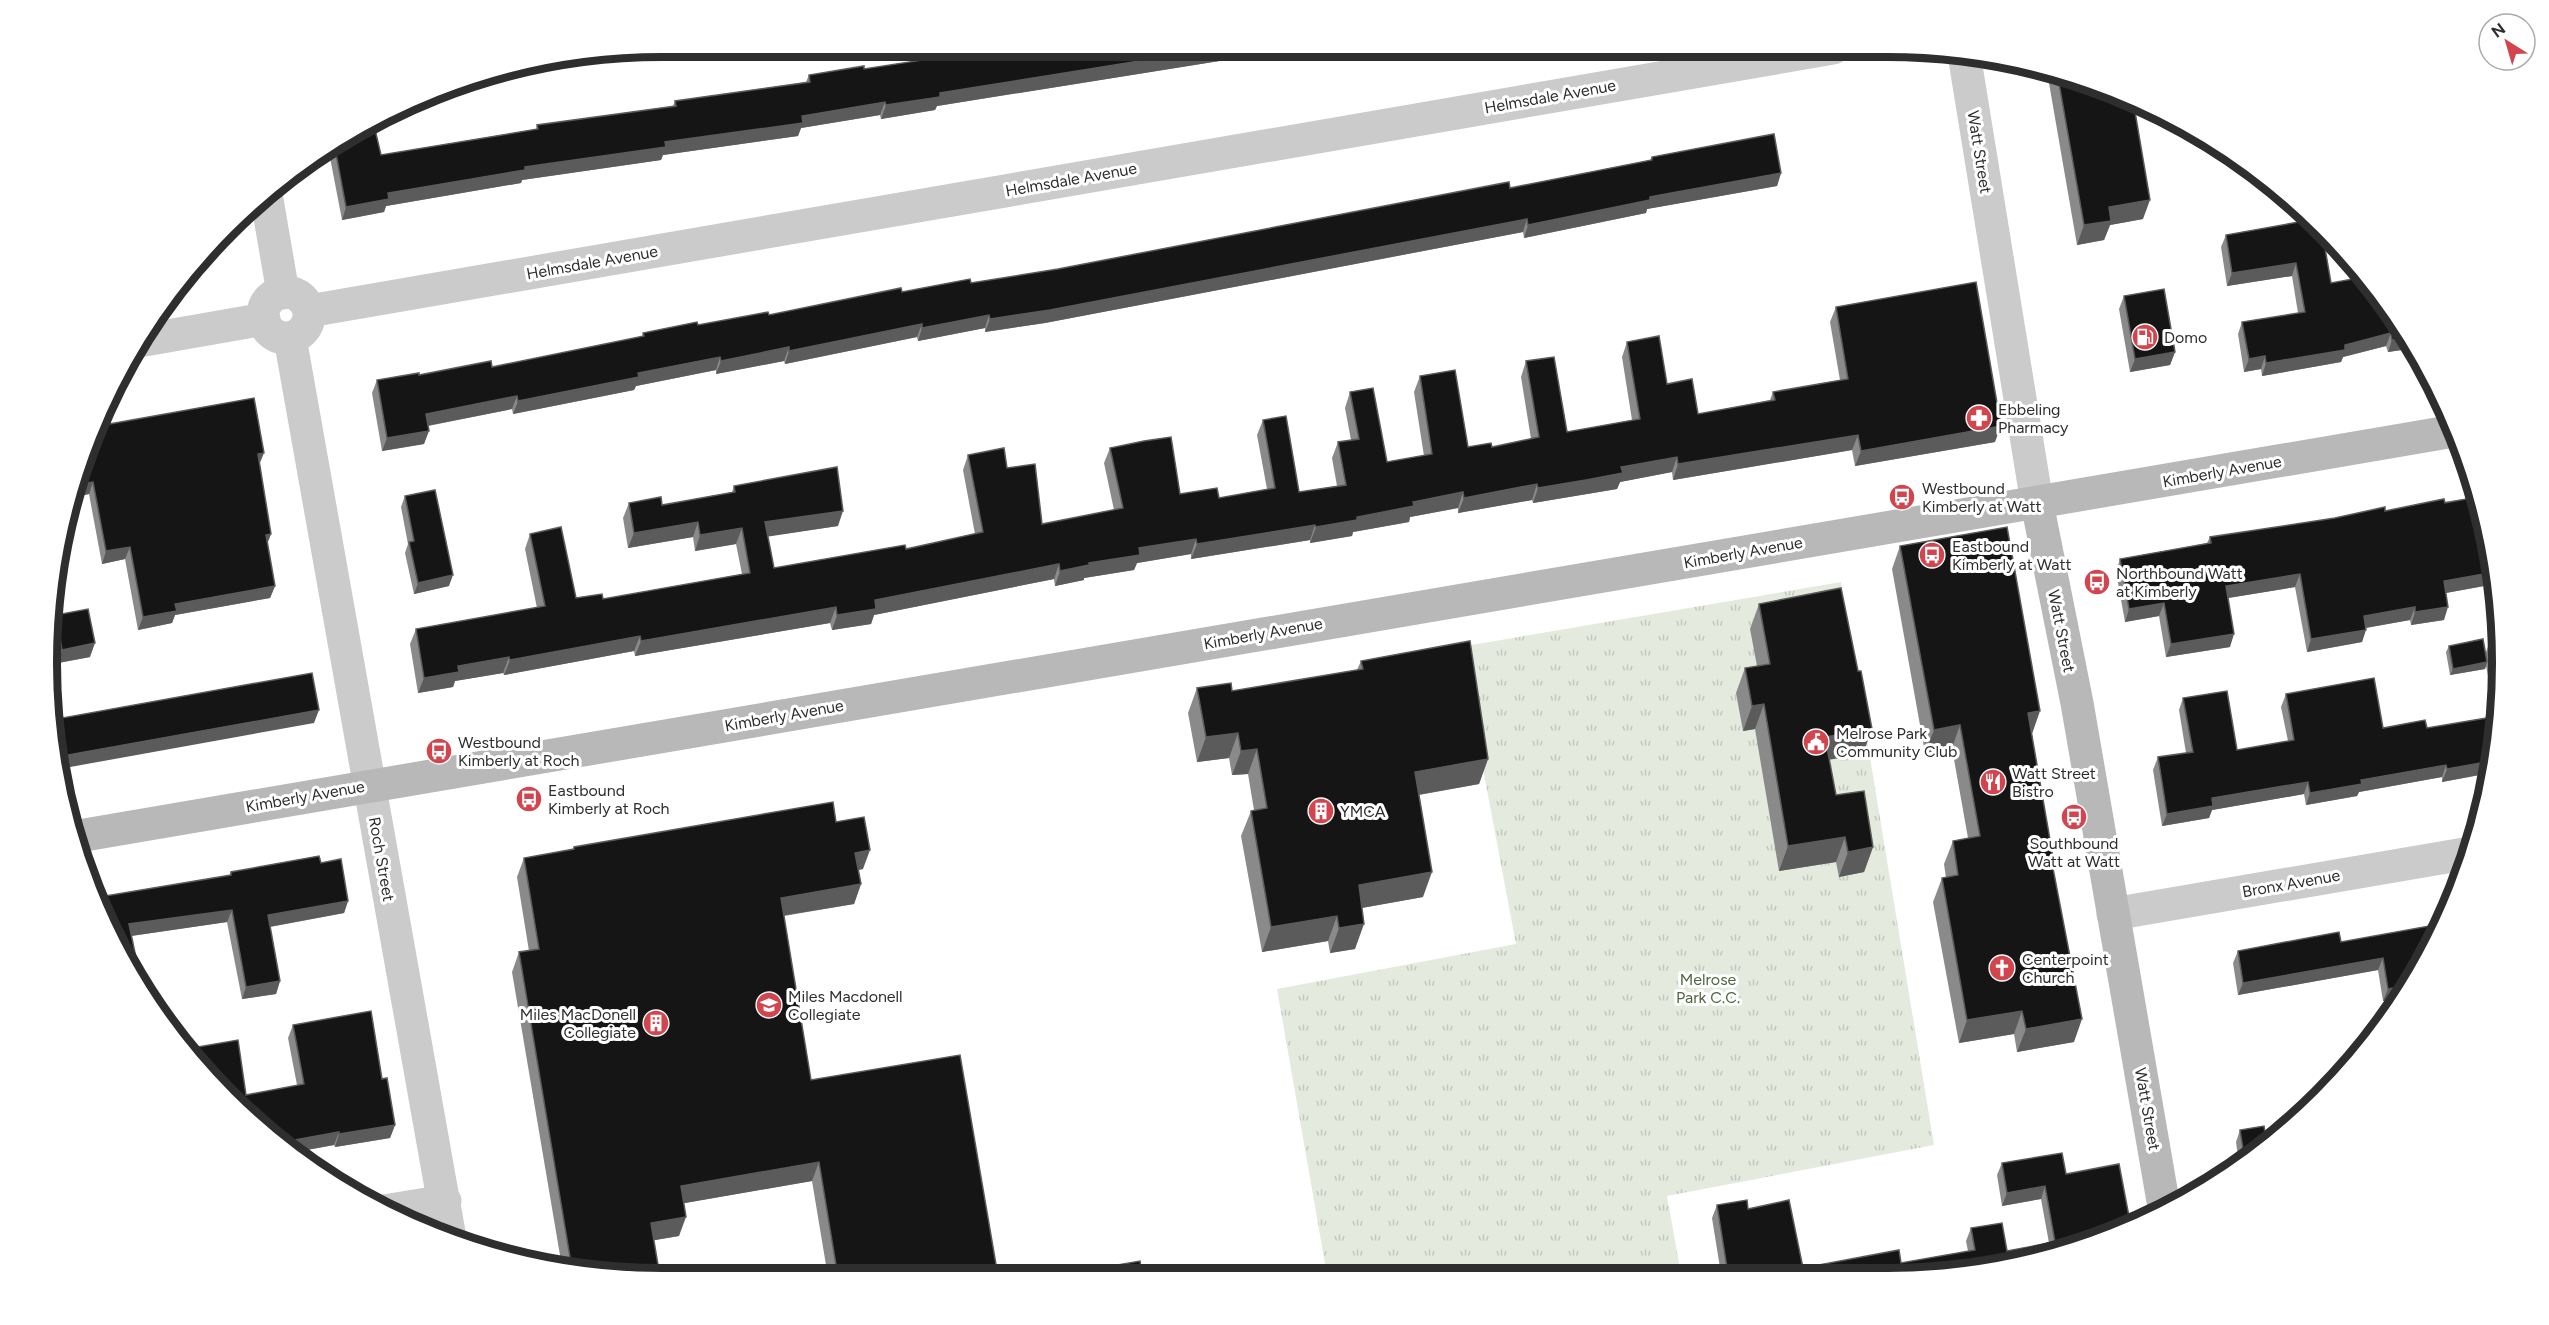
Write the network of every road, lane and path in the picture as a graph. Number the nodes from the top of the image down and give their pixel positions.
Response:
1 (1779, 57) edge
2 (1965, 62) edge
3 (268, 203) edge
4 (296, 302) junction
5 (264, 319) junction
6 (290, 338) junction
7 (151, 339) edge
8 (2446, 431) edge
9 (2037, 503) junction
10 (369, 785) junction
11 (83, 835) edge
12 (2461, 855) edge
13 (2113, 914) junction
14 (445, 1201) junction
15 (2163, 1201) edge
16 (400, 1208) edge
17 (449, 1229) edge

1 - 4 street, Helmsdale Avenue
2 - 9 street, Watt Street
3 - 4 street
4 - 5 street
4 - 6 street
5 - 6 street
5 - 7 street
6 - 10 street, Roch Street
8 - 9 street, Kimberly Avenue
9 - 10 street, Kimberly Avenue
9 - 13 street, Watt Street
10 - 11 street, Kimberly Avenue
10 - 14 street, Roch Street
12 - 13 street, Bronx Avenue
13 - 15 street, Watt Street
14 - 16 street
14 - 17 street, Roch Street

